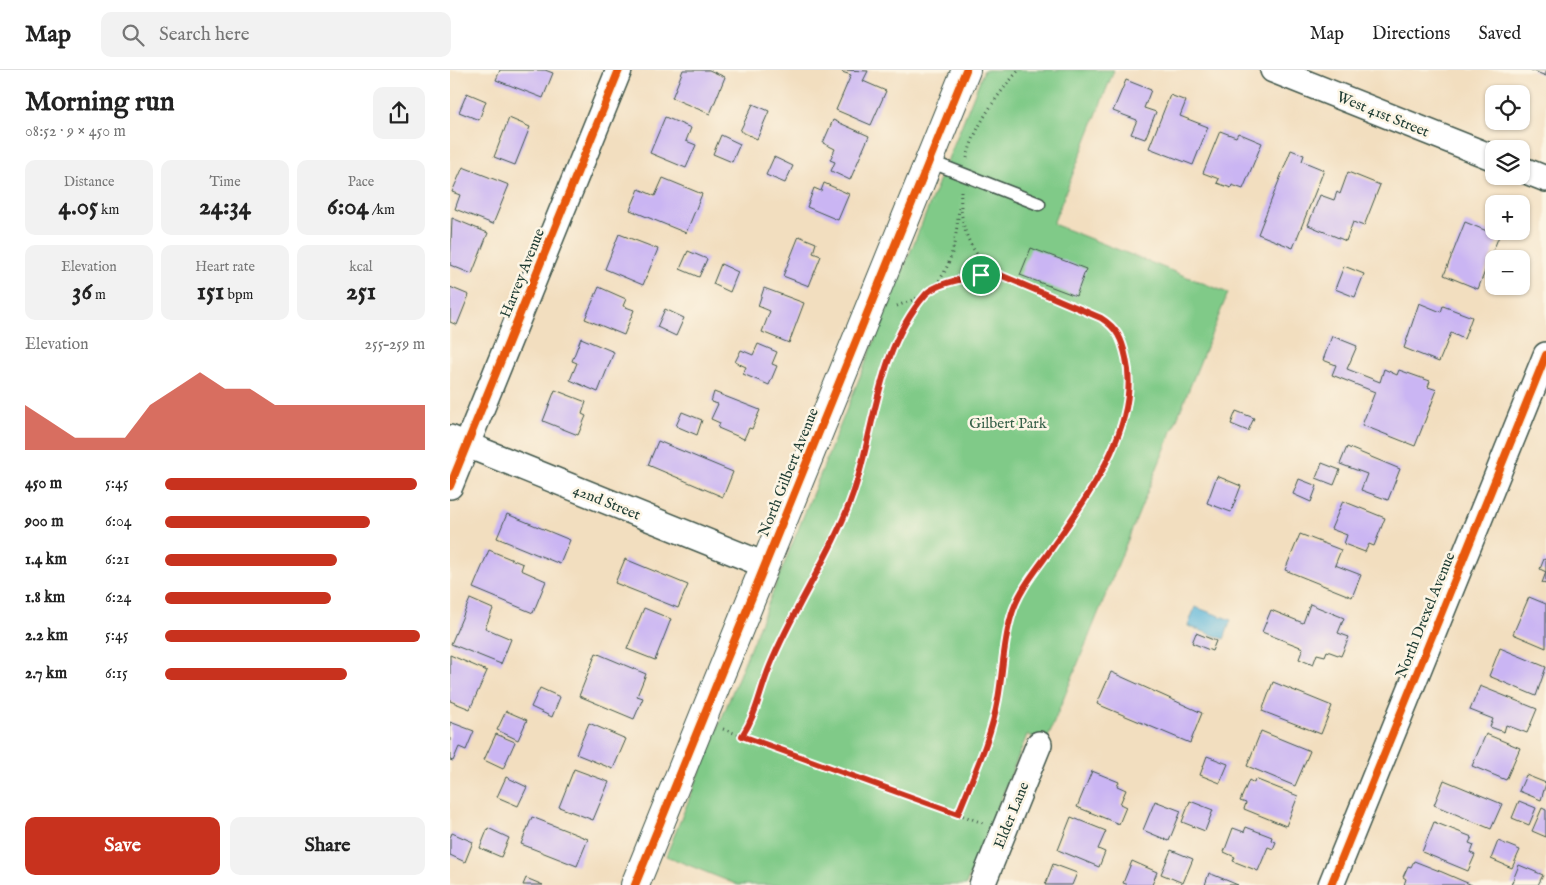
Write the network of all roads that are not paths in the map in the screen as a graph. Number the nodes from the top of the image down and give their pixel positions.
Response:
1 (619, 70) edge
2 (966, 70) edge
3 (1272, 70) edge
4 (1308, 77) edge
5 (1485, 154) edge
6 (929, 161) junction
7 (1530, 173) edge
8 (1546, 179) edge
9 (1039, 204) dead end
10 (1546, 354) edge
11 (458, 442) edge
12 (450, 486) edge
13 (765, 565) junction
14 (1039, 744) dead end
15 (635, 885) edge
16 (982, 885) edge
17 (1331, 885) edge

1 - 11 street, Harvey Avenue
2 - 6 street, North Gilbert Avenue
3 - 4 street, West 41st Street
4 - 5 street, West 41st Street
6 - 9 lane
6 - 13 street, North Gilbert Avenue
7 - 8 street
10 - 17 street, North Drexel Avenue
11 - 12 street, Harvey Avenue
11 - 13 street, 42nd Street
13 - 15 street, North Gilbert Avenue
14 - 16 street, Elder Lane

